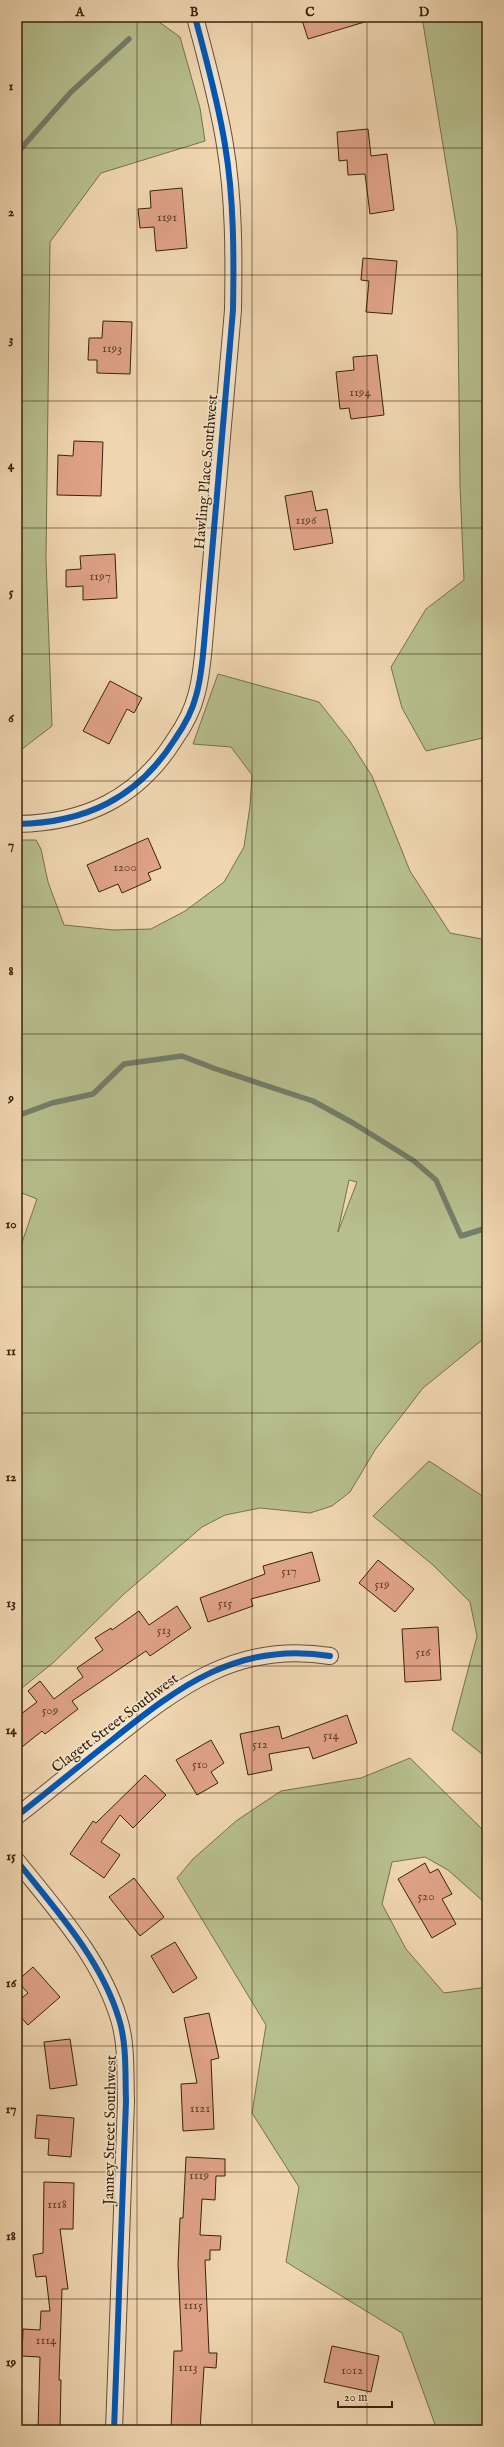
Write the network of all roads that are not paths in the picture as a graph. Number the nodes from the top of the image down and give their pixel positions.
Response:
1 (195, 17) edge
2 (17, 824) edge
3 (330, 1656) dead end
4 (17, 1816) edge
5 (17, 1861) edge
6 (114, 2430) edge

1 - 2 street, Hawling Place Southwest
3 - 4 street, Clagett Street Southwest
5 - 6 street, Janney Street Southwest

